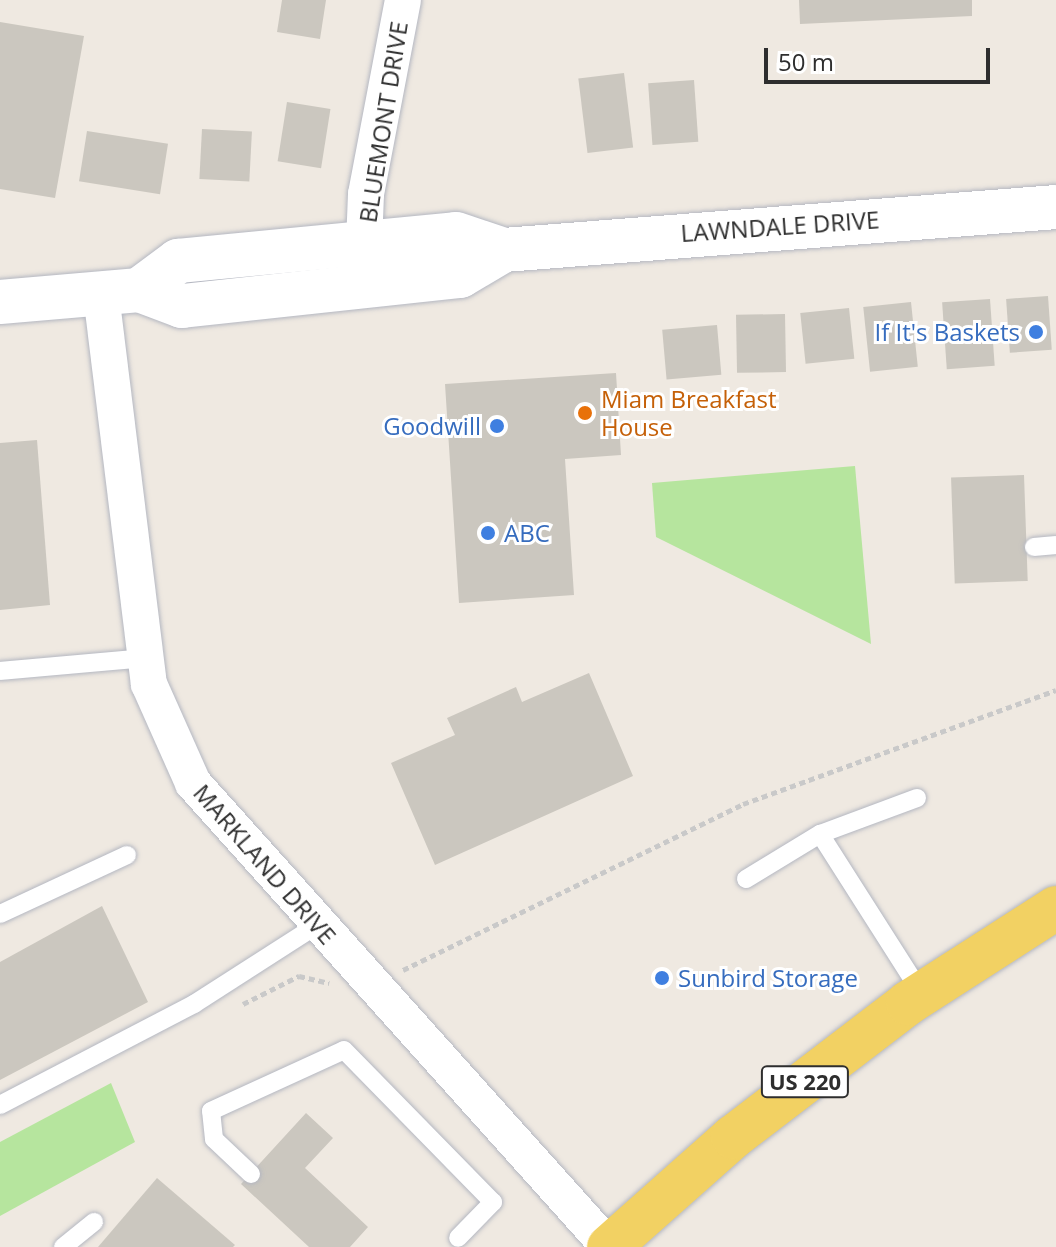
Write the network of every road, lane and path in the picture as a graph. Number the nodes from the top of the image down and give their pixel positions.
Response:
1 (403, 0) edge
2 (1056, 207) edge
3 (364, 244) junction
4 (504, 250) junction
5 (120, 292) junction
6 (0, 302) edge
7 (1056, 545) edge
8 (1034, 547) dead end
9 (145, 658) junction
10 (0, 671) edge
11 (1056, 690) edge
12 (917, 798) dead end
13 (820, 834) junction
14 (127, 855) dead end
15 (746, 879) dead end
16 (1056, 908) edge
17 (0, 914) edge
18 (317, 925) junction
19 (371, 986) junction
20 (922, 994) junction
21 (0, 1105) edge
22 (251, 1174) dead end
23 (94, 1222) dead end
24 (458, 1238) dead end
25 (63, 1247) edge
26 (609, 1247) edge

1 - 3 street, BLUEMONT DRIVE
2 - 4 main road, LAWNDALE DRIVE
3 - 4 main road, LAWNDALE DRIVE
3 - 5 main road, LAWNDALE DRIVE
4 - 5 main road, LAWNDALE DRIVE
5 - 6 main road, LAWNDALE DRIVE
5 - 9 street, MARKLAND DRIVE
7 - 8 lane
9 - 10 lane
9 - 18 street, MARKLAND DRIVE
11 - 19 path
12 - 13 lane
13 - 15 lane
13 - 20 lane
14 - 17 lane
16 - 20 main road, US 220
18 - 19 street, MARKLAND DRIVE
18 - 21 lane
19 - 26 street, MARKLAND DRIVE
20 - 26 main road, US 220
22 - 24 lane
23 - 25 lane

